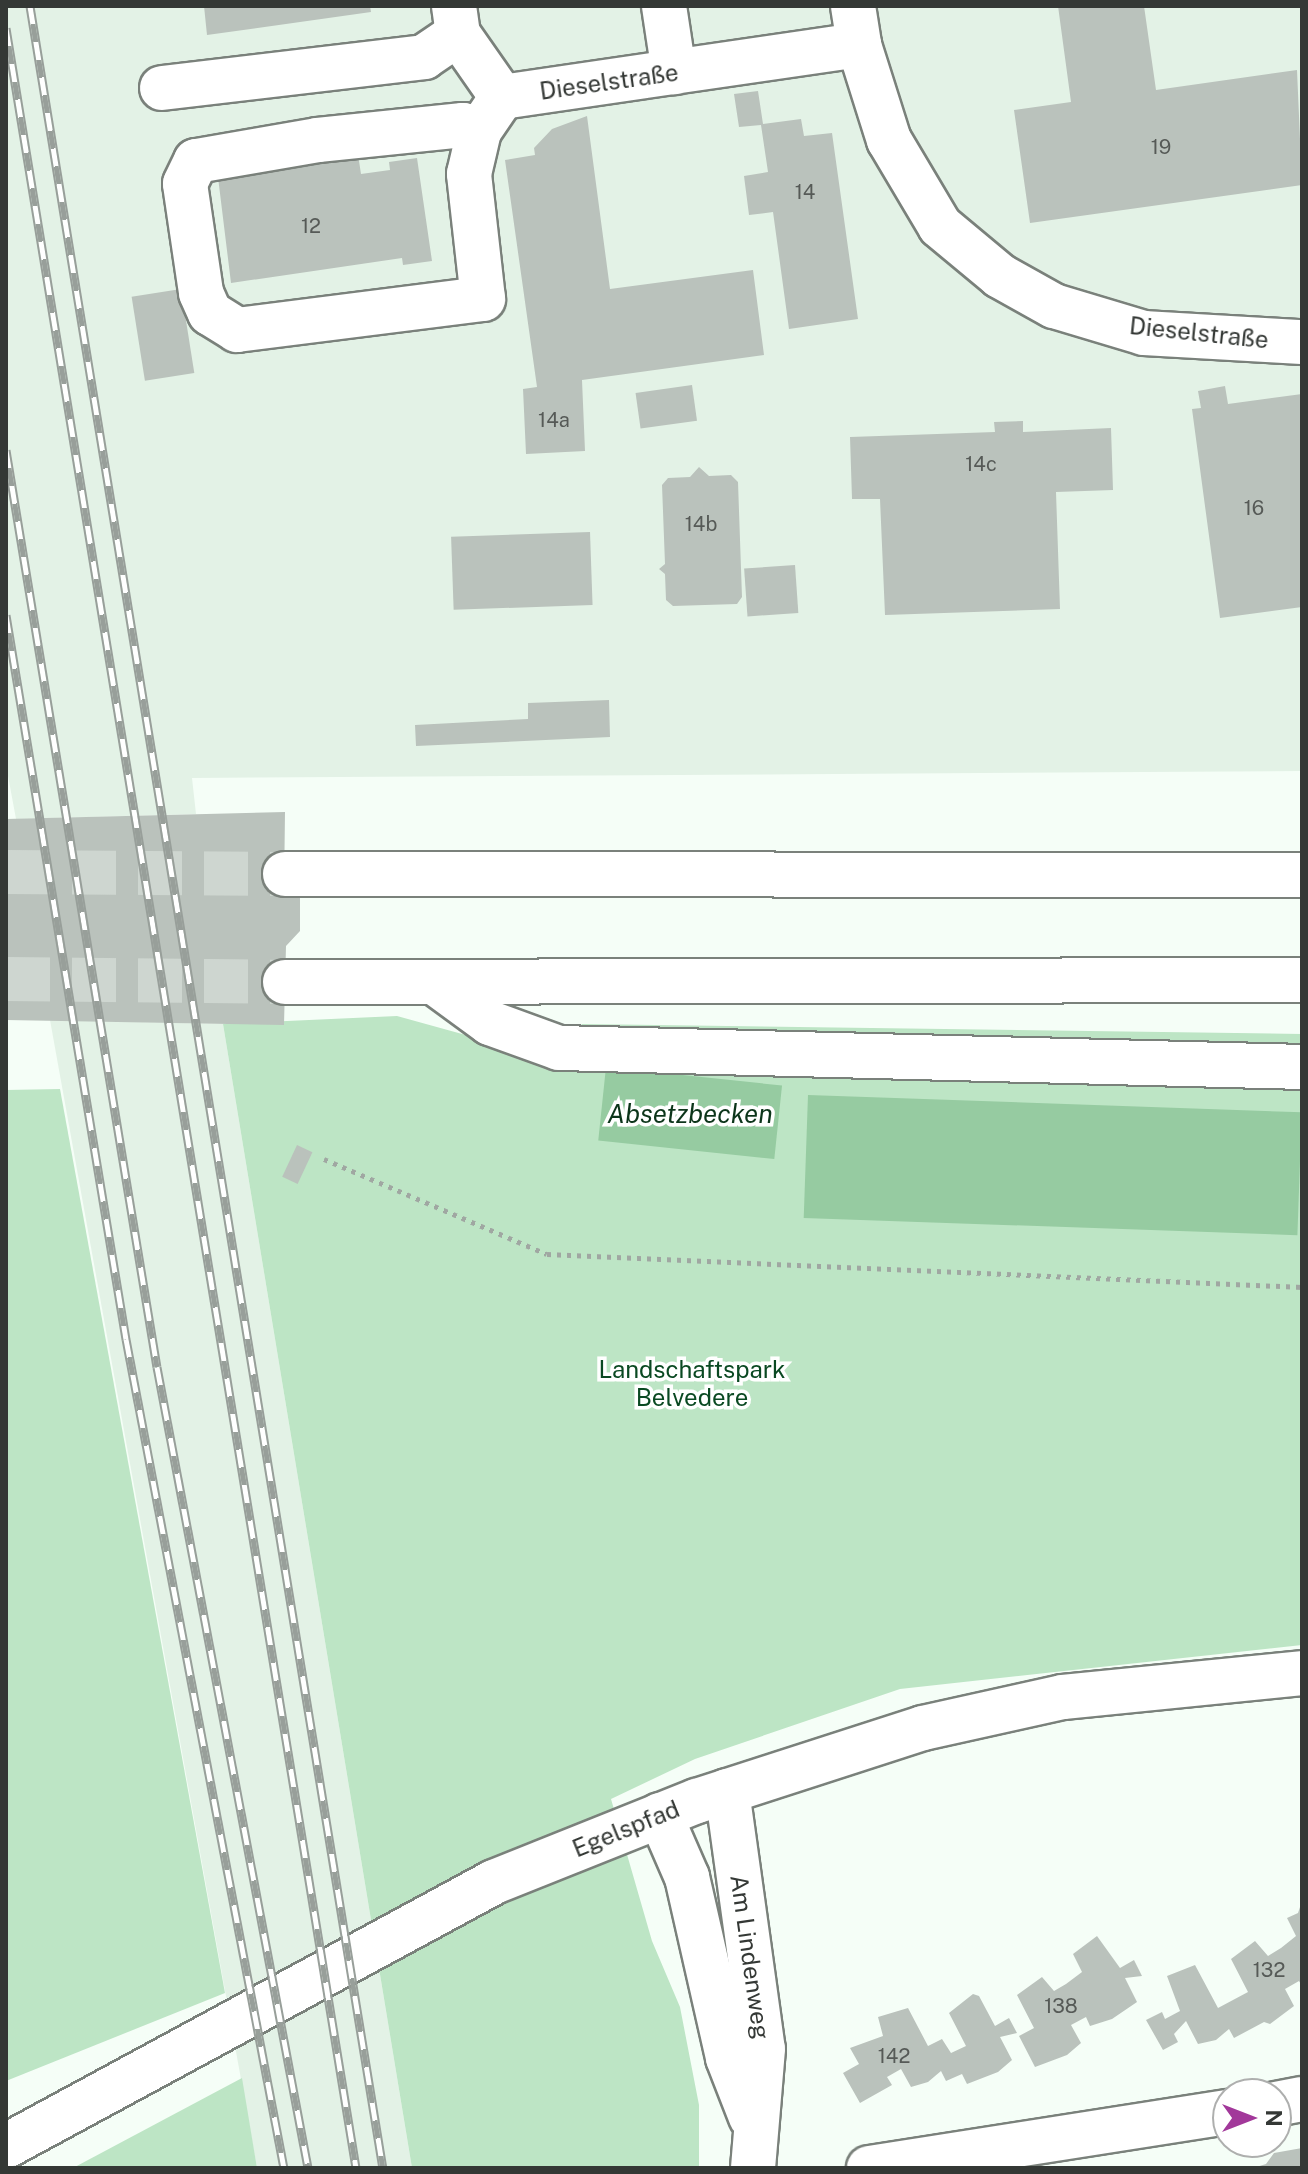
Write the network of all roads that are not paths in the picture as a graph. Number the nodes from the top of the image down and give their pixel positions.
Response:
1 (664, 6) edge
2 (456, 20) edge
3 (856, 26) edge
4 (674, 72) junction
5 (162, 88) dead end
6 (490, 114) junction
7 (1302, 342) edge
8 (285, 874) tunnel mouth
9 (1302, 875) edge
10 (1302, 980) edge
11 (285, 982) tunnel mouth
12 (434, 982) junction
13 (1302, 1067) edge
14 (1302, 1673) edge
15 (727, 1791) junction
16 (660, 1815) junction
17 (1212, 2114) edge
18 (753, 2123) junction
19 (6, 2146) edge
20 (763, 2167) edge
21 (869, 2168) edge

1 - 4 main road
2 - 5 main road
2 - 6 main road
3 - 4 main road, Dieselstraße
3 - 7 main road, Dieselstraße
4 - 6 main road, Dieselstraße
6 - 6 main road, Dieselstraße
8 - 9 main road
10 - 12 main road
11 - 12 main road
12 - 13 main road
14 - 15 main road, Egelspfad
15 - 16 main road, Egelspfad
15 - 18 main road, Am Lindenweg
16 - 18 main road, Am Lindenweg
16 - 19 main road, Egelspfad
17 - 21 main road
18 - 20 main road, Am Lindenweg

